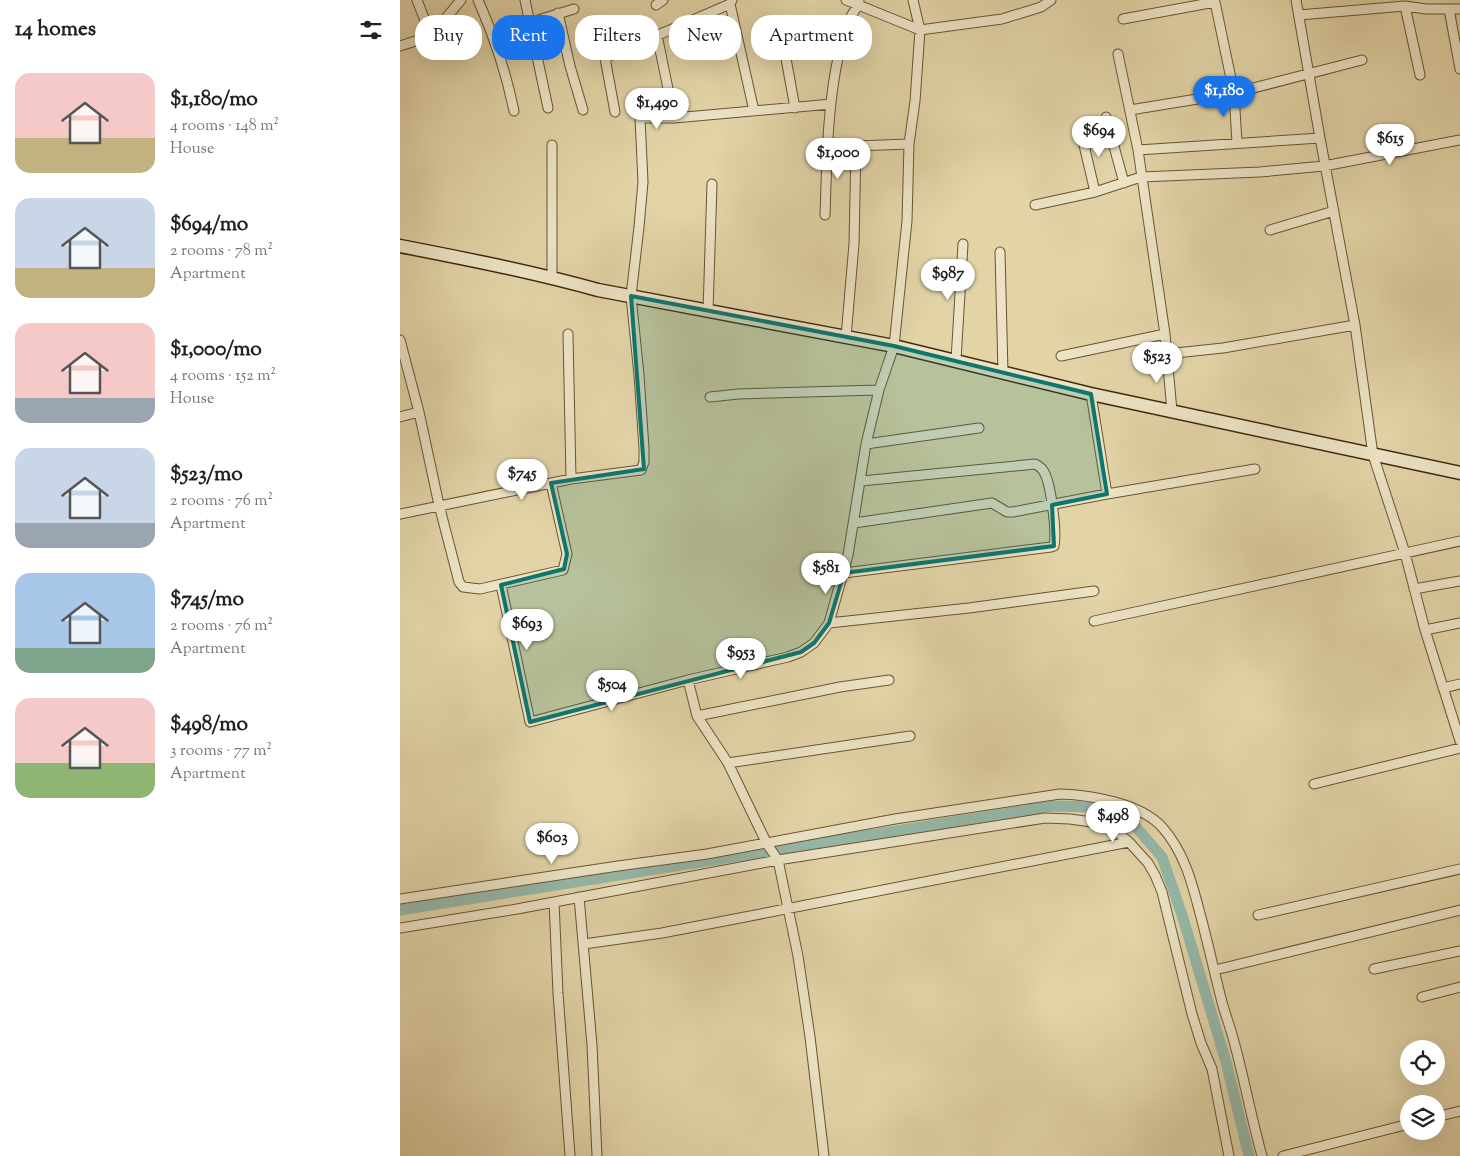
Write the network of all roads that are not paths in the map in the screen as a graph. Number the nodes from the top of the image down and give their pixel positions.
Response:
1 (417, 0) edge
2 (461, 0) edge
3 (478, 0) edge
4 (525, 0) edge
5 (846, 0) edge
6 (913, 0) edge
7 (1051, 0) edge
8 (1296, 0) edge
9 (731, 2) edge
10 (859, 3) edge
11 (1416, 3) edge
12 (1405, 6) junction
13 (574, 8) dead end
14 (1449, 9) junction
15 (1460, 9) edge
16 (558, 13) junction
17 (423, 15) edge
18 (448, 15) edge
19 (528, 15) edge
20 (552, 15) edge
21 (1299, 16) junction
22 (1123, 19) dead end
23 (920, 30) junction
24 (492, 32) edge
25 (659, 34) edge
26 (415, 41) edge
27 (659, 45) edge
28 (400, 46) edge
29 (1118, 54) dead end
30 (501, 60) edge
31 (538, 60) edge
32 (605, 60) edge
33 (786, 60) edge
34 (1362, 60) dead end
35 (1460, 69) edge
36 (1310, 73) junction
37 (1420, 75) dead end
38 (1234, 93) junction
39 (831, 104) junction
40 (548, 108) dead end
41 (795, 108) junction
42 (584, 110) dead end
43 (1130, 110) junction
44 (514, 111) dead end
45 (616, 112) dead end
46 (754, 112) junction
47 (1106, 117) dead end
48 (674, 118) junction
49 (1080, 128) dead end
50 (1320, 138) junction
51 (1460, 140) edge
52 (1237, 142) junction
53 (909, 144) junction
54 (552, 145) dead end
55 (827, 145) junction
56 (856, 146) junction
57 (1138, 150) junction
58 (1324, 166) junction
59 (1141, 177) junction
60 (1124, 183) junction
61 (712, 184) dead end
62 (1095, 192) junction
63 (1035, 205) dead end
64 (1334, 211) junction
65 (826, 215) dead end
66 (1270, 230) dead end
67 (963, 244) dead end
68 (400, 246) edge
69 (1000, 252) dead end
70 (552, 277) junction
71 (630, 296) junction
72 (708, 312) junction
73 (1355, 325) junction
74 (568, 334) dead end
75 (1165, 334) junction
76 (846, 338) junction
77 (400, 340) edge
78 (894, 346) junction
79 (1166, 354) junction
80 (1061, 356) dead end
81 (956, 360) junction
82 (1002, 373) junction
83 (879, 390) junction
84 (1091, 394) junction
85 (710, 397) dead end
86 (1172, 411) junction
87 (419, 412) junction
88 (400, 417) edge
89 (979, 428) dead end
90 (866, 444) junction
91 (1373, 455) junction
92 (1255, 469) dead end
93 (1460, 473) edge
94 (571, 479) junction
95 (861, 482) junction
96 (551, 483) junction
97 (1107, 494) junction
98 (439, 505) junction
99 (1052, 505) junction
100 (400, 514) edge
101 (854, 522) junction
102 (1460, 541) edge
103 (1405, 553) junction
104 (844, 573) junction
105 (1460, 580) edge
106 (501, 585) junction
107 (1094, 590) dead end
108 (1414, 590) junction
109 (1094, 621) dead end
110 (829, 623) junction
111 (1460, 623) edge
112 (1426, 630) junction
113 (688, 680) junction
114 (888, 680) dead end
115 (1460, 684) edge
116 (1443, 688) junction
117 (697, 716) junction
118 (910, 736) dead end
119 (1460, 741) edge
120 (1460, 748) edge
121 (728, 763) junction
122 (1314, 784) dead end
123 (1129, 842) junction
124 (767, 844) junction
125 (778, 860) junction
126 (1460, 869) edge
127 (579, 897) junction
128 (400, 899) edge
129 (554, 902) junction
130 (788, 908) junction
131 (1460, 910) edge
132 (1258, 915) dead end
133 (400, 928) edge
134 (584, 944) junction
135 (1460, 951) edge
136 (1374, 969) dead end
137 (1215, 970) junction
138 (1460, 987) edge
139 (1422, 997) dead end
140 (1460, 1111) edge
141 (1445, 1115) edge
142 (1400, 1126) edge
143 (570, 1156) edge
144 (597, 1156) edge
145 (824, 1156) edge
146 (1229, 1156) edge
147 (1262, 1156) edge
148 (1282, 1156) edge

1 - 17 street
2 - 18 street
3 - 24 street
4 - 19 street
5 - 10 street
6 - 23 street
7 - 23 street
8 - 21 street
9 - 25 street
9 - 46 street
10 - 23 street
10 - 39 street
11 - 12 street
11 - 14 street
12 - 21 street
12 - 37 street
13 - 16 street
14 - 15 street
14 - 35 street
16 - 20 street
16 - 42 street
21 - 36 street
22 - 38 street
23 - 53 street
26 - 28 street
27 - 48 street
29 - 43 street
30 - 44 street
31 - 40 street
32 - 45 street
33 - 41 street
34 - 36 street
36 - 38 street
36 - 50 street
38 - 43 street
38 - 52 street
39 - 41 street
39 - 55 street
41 - 46 street
43 - 57 street
46 - 48 street
47 - 60 street
48 - 71 street
49 - 62 street
50 - 52 street
50 - 58 street
51 - 58 street
52 - 57 street
53 - 56 street
53 - 78 street
54 - 70 street
55 - 56 street
55 - 65 street
56 - 76 street
57 - 59 street
58 - 59 street
58 - 64 street
59 - 60 street
59 - 75 street
60 - 62 street
61 - 72 street
62 - 63 street
64 - 66 street
64 - 73 street
67 - 81 street
68 - 70 street
69 - 82 street
70 - 71 street
71 - 72 street
71 - 94 street
72 - 76 street
73 - 79 street
73 - 91 street
74 - 94 street
75 - 79 street
75 - 80 street
76 - 78 street
77 - 87 street
78 - 81 street
78 - 83 street
79 - 86 street
81 - 82 street
82 - 84 street
83 - 85 street
83 - 90 street
84 - 86 street
84 - 97 street
86 - 91 street
87 - 88 street
87 - 98 street
89 - 90 street
90 - 95 street
91 - 93 street
91 - 103 street
92 - 97 street
94 - 96 street
95 - 99 street
95 - 101 street
96 - 98 street
96 - 106 street
97 - 99 street
98 - 100 street
98 - 106 street
99 - 101 street
99 - 104 street
101 - 104 street
102 - 103 street
103 - 108 street
103 - 109 street
104 - 110 street
105 - 108 street
106 - 113 street
107 - 110 street
108 - 112 street
110 - 113 street
111 - 112 street
112 - 116 street
113 - 117 street
114 - 117 street
115 - 116 street
116 - 119 street
117 - 121 street
118 - 121 street
120 - 122 street
121 - 124 street
123 - 125 street
123 - 130 street
123 - 146 street
124 - 125 street
124 - 128 street
124 - 137 street
125 - 127 street
125 - 130 street
126 - 132 street
127 - 129 street
127 - 134 street
129 - 133 street
129 - 143 street
130 - 134 street
130 - 145 street
131 - 137 street
134 - 144 street
135 - 136 street
137 - 147 street
138 - 139 street
140 - 141 street
142 - 148 street

